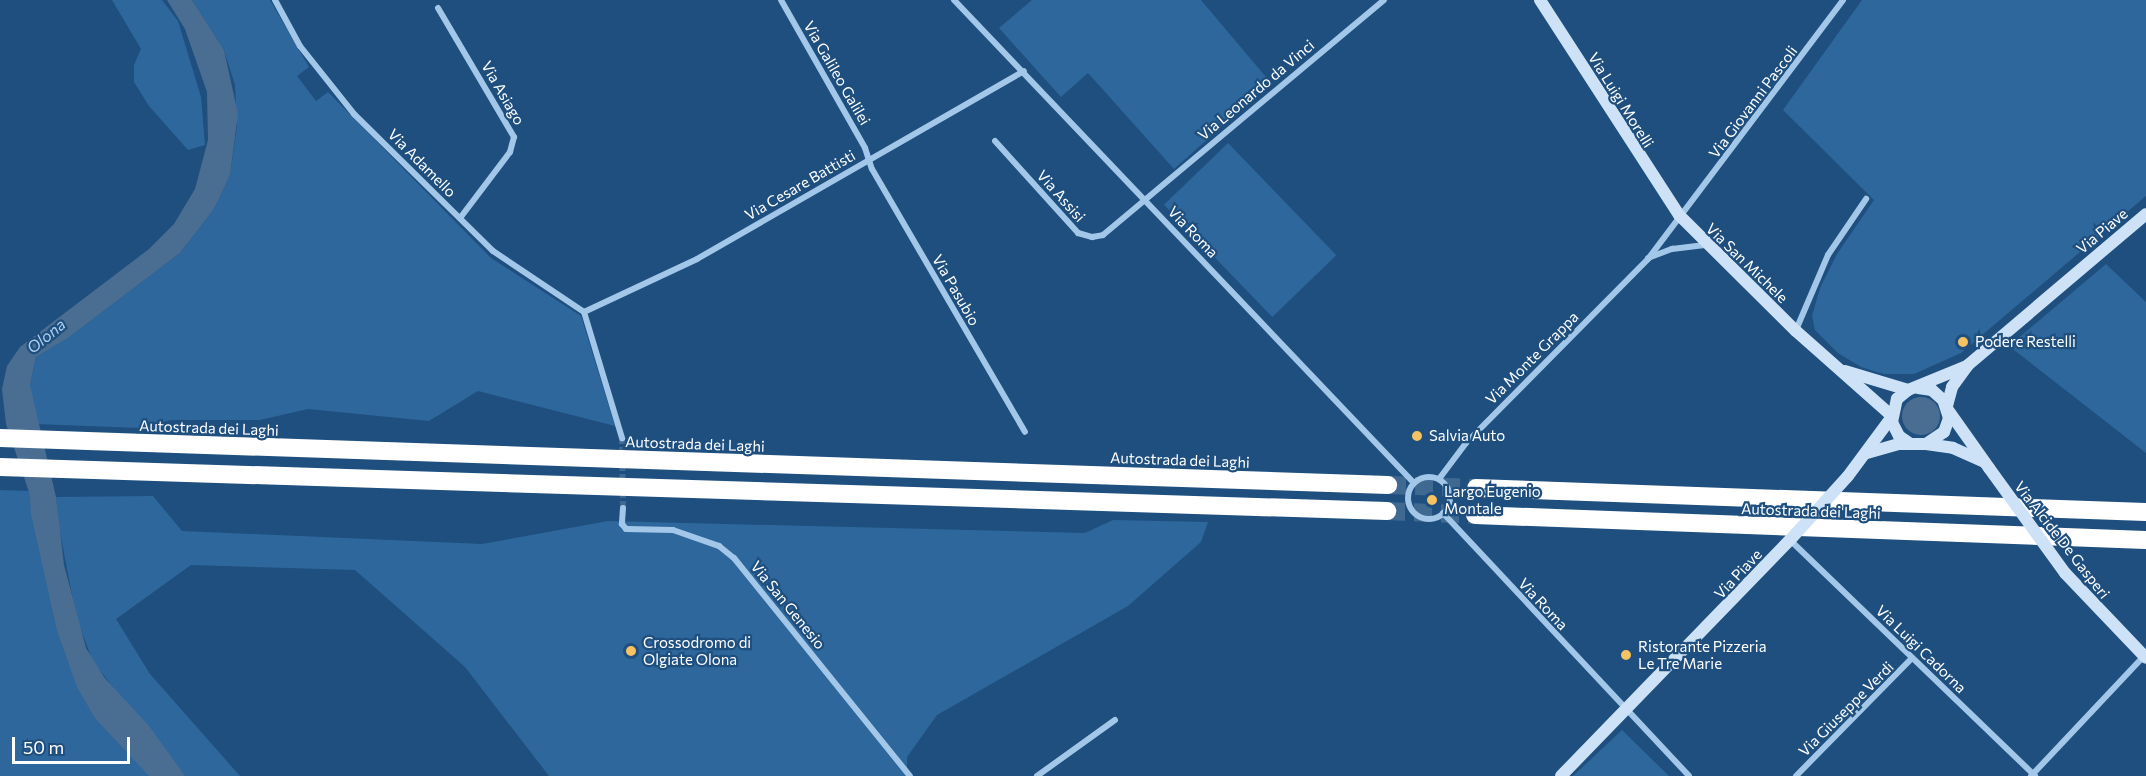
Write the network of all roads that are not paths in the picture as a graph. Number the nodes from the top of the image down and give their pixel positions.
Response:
1 (275, 0) edge
2 (781, 0) edge
3 (954, 0) edge
4 (1383, 0) edge
5 (1540, 0) edge
6 (1843, 0) edge
7 (438, 8) dead end
8 (1024, 71) junction
9 (995, 141) dead end
10 (871, 159) junction
11 (1144, 198) junction
12 (1866, 199) dead end
13 (2146, 214) edge
14 (1679, 215) junction
15 (459, 218) junction
16 (1705, 245) junction
17 (1648, 259) junction
18 (584, 312) junction
19 (1796, 331) junction
20 (1968, 365) junction
21 (1839, 368) junction
22 (1913, 389) junction
23 (1947, 408) junction
24 (1891, 417) junction
25 (1025, 432) dead end
26 (0, 438) edge
27 (622, 438) tunnel mouth
28 (1909, 443) junction
29 (1926, 444) junction
30 (1867, 453) junction
31 (1986, 465) junction
32 (0, 466) edge
33 (1439, 479) junction
34 (1414, 483) junction
35 (1388, 485) tunnel mouth
36 (1476, 488) tunnel mouth
37 (623, 508) tunnel mouth
38 (1387, 511) tunnel mouth
39 (2146, 512) edge
40 (1443, 513) junction
41 (1475, 515) tunnel mouth
42 (1790, 540) junction
43 (2146, 540) edge
44 (2145, 657) edge
45 (1912, 658) junction
46 (1628, 711) junction
47 (1115, 720) dead end
48 (2033, 775) edge
49 (910, 776) edge
50 (1038, 776) edge
51 (1561, 776) edge
52 (1689, 776) edge
53 (1796, 776) edge

1 - 15 street, Via Adamello
2 - 10 street, Via Galileo Galilei
3 - 8 street, Via Roma
4 - 11 street, Via Leonardo da Vinci
5 - 14 street, Via Luigi Morelli
6 - 14 street, Via Giovanni Pascoli
7 - 15 street, Via Asiago
8 - 10 street, Via Cesare Battisti
8 - 11 street, Via Roma
9 - 11 street, Via Assisi
10 - 18 street, Via Cesare Battisti
10 - 25 street, Via Pasubio
11 - 34 street, Via Roma
12 - 19 street, Via San Michele
13 - 20 street, Via Piave
14 - 16 street, Via San Michele
14 - 17 street, Via Monte Grappa
15 - 18 street, Via Adamello
16 - 17 street, Via Monte Grappa
16 - 19 street, Via San Michele
17 - 33 street, Via Monte Grappa
18 - 27 street
19 - 21 street, Via San Michele
20 - 22 street, Via Piave
20 - 23 street, Via Piave
21 - 22 street, Via San Michele
21 - 24 street, Via San Michele
22 - 23 street
22 - 24 street, Via Piave
23 - 29 street, Via Piave
23 - 31 street, Via Alcide De Gasperi
24 - 28 street
24 - 30 street, Via Piave
26 - 35 highway, Autostrada dei Laghi
28 - 29 street
28 - 30 street
29 - 31 street
30 - 42 street, Via Piave, bridge
31 - 44 street, Via Alcide De Gasperi, bridge
32 - 38 highway
33 - 34 street
33 - 40 street
34 - 40 street
36 - 39 highway, Autostrada dei Laghi
37 - 49 street, Via San Genesio
40 - 46 street, Via Roma
41 - 43 highway, Autostrada dei Laghi
42 - 45 street, Via Luigi Cadorna
42 - 46 street, Via Piave
44 - 48 street
45 - 48 street, Via Luigi Cadorna
45 - 53 street, Via Giuseppe Verdi
46 - 51 street, Via Piave
46 - 52 street, Via Roma
47 - 50 street

